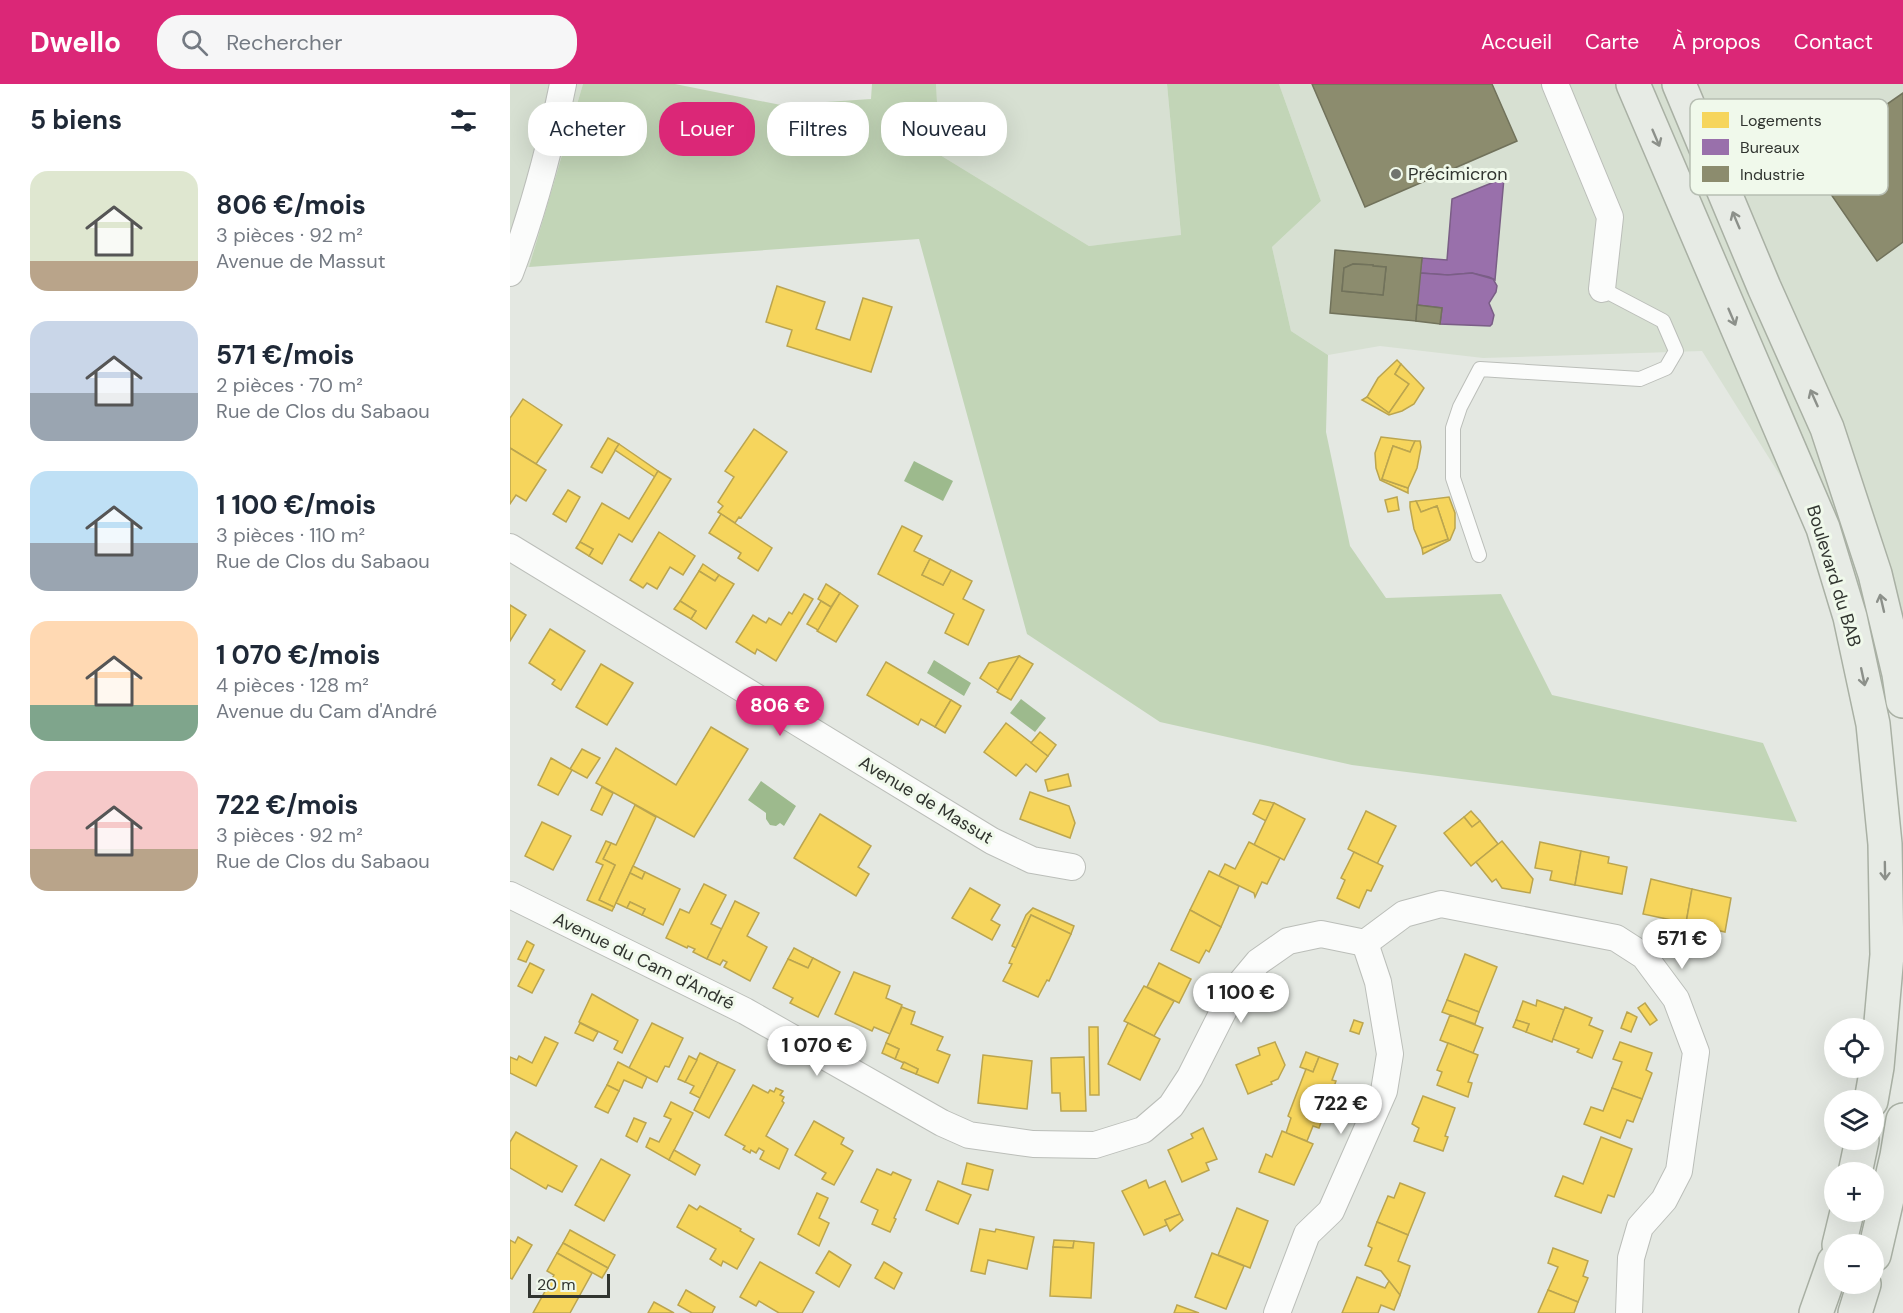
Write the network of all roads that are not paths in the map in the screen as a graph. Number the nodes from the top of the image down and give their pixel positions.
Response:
1 (563, 84) edge
2 (1555, 84) edge
3 (1634, 84) edge
4 (1679, 84) edge
5 (1690, 110) edge
6 (1725, 195) edge
7 (510, 273) edge
8 (1602, 289) joint
9 (1827, 428) junction
10 (510, 547) edge
11 (1479, 555) dead end
12 (1903, 600) edge
13 (1903, 701) edge
14 (1072, 867) dead end
15 (510, 895) edge
16 (1365, 943) junction
17 (1873, 1090) edge
18 (1903, 1120) edge
19 (1879, 1234) edge
20 (1824, 1290) edge
21 (1861, 1294) edge
22 (1277, 1313) edge
23 (1629, 1313) edge
24 (1816, 1313) edge
25 (1855, 1313) edge

1 - 7 street
2 - 8 street
3 -> 17 main road, Boulevard du BAB
5 -> 4 main road, Boulevard du BAB
9 -> 6 main road, Boulevard du BAB
8 - 11 lane
9 - 12 main road
13 -> 9 main road, Boulevard du BAB
10 - 14 street, Avenue de Massut
15 - 16 street, Avenue du Cam d'André
16 - 22 street
16 - 23 street
18 - 19 main road
20 - 24 main road
21 - 25 main road

